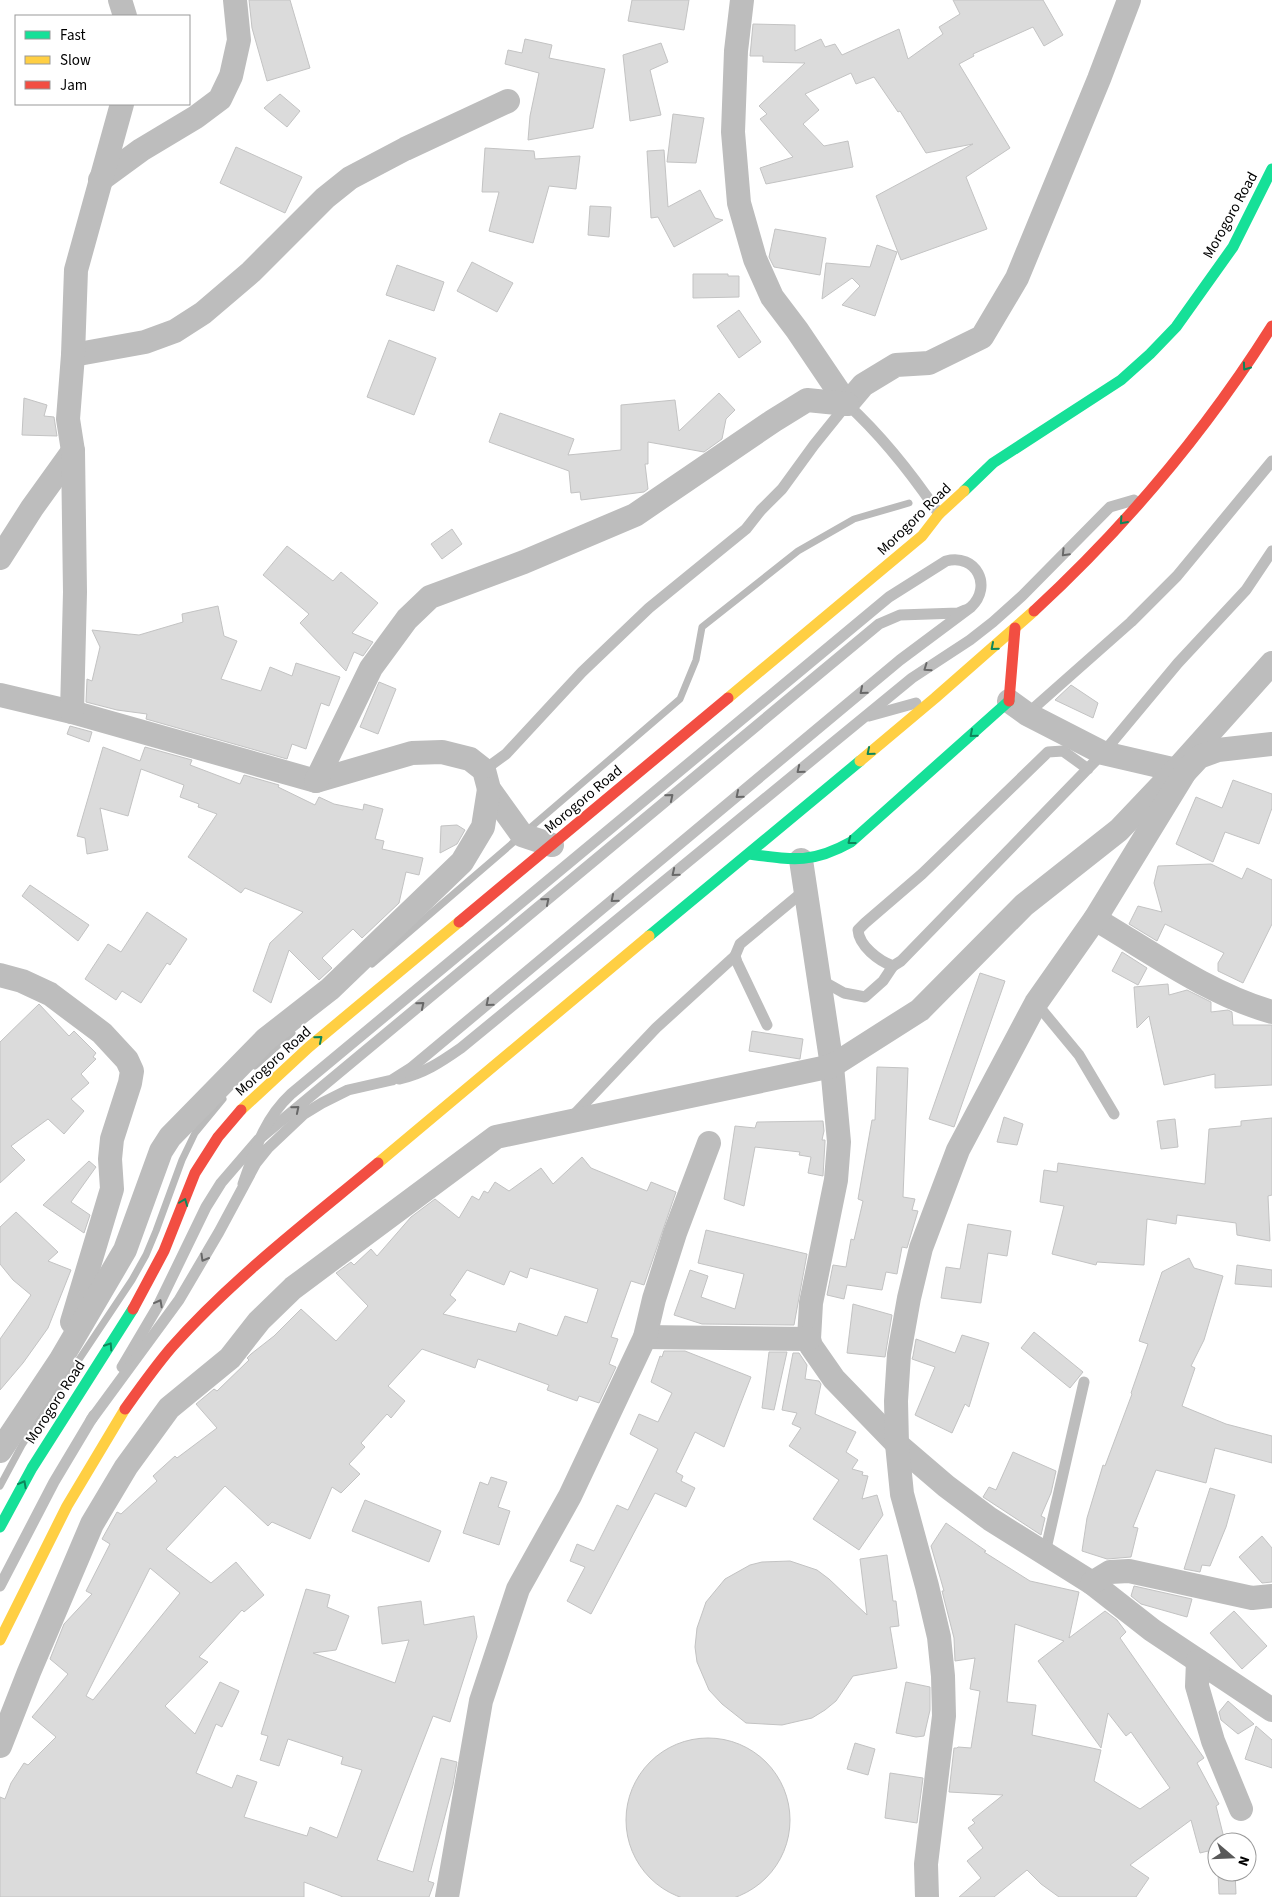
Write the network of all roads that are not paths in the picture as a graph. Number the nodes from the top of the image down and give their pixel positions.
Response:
1 (120, 0) edge
2 (235, 0) edge
3 (742, 0) edge
4 (1129, 0) edge
5 (125, 15) edge
6 (508, 101) dead end
7 (122, 105) edge
8 (1272, 169) edge
9 (100, 180) junction
10 (1272, 326) edge
11 (73, 355) junction
12 (847, 404) junction
13 (73, 451) junction
14 (1272, 460) edge
15 (1145, 496) junction
16 (940, 514) junction
17 (1272, 551) edge
18 (0, 558) edge
19 (971, 607) junction
20 (1015, 628) junction
21 (1272, 663) edge
22 (0, 695) edge
23 (935, 698) junction
24 (1018, 708) junction
25 (72, 712) junction
26 (863, 718) junction
27 (1272, 744) edge
28 (1096, 761) junction
29 (1180, 771) junction
30 (487, 779) junction
31 (316, 781) junction
32 (552, 845) junction
33 (749, 854) junction
34 (801, 860) junction
35 (805, 890) junction
36 (1095, 919) junction
37 (735, 956) junction
38 (893, 966) junction
39 (0, 975) edge
40 (819, 979) junction
41 (1036, 1003) junction
42 (1272, 1012) edge
43 (767, 1025) dead end
44 (832, 1066) junction
45 (392, 1080) junction
46 (1114, 1114) dead end
47 (569, 1120) junction
48 (258, 1140) junction
49 (709, 1143) dead end
50 (244, 1184) junction
51 (645, 1337) junction
52 (809, 1339) junction
53 (60, 1362) junction
54 (1084, 1382) dead end
55 (91, 1420) junction
56 (897, 1444) junction
57 (0, 1451) edge
58 (0, 1527) edge
59 (1045, 1553) junction
60 (1092, 1583) junction
61 (0, 1586) edge
62 (1272, 1596) edge
63 (0, 1640) edge
64 (1198, 1661) junction
65 (1272, 1710) edge
66 (0, 1746) edge
67 (1242, 1809) dead end
68 (447, 1897) edge
69 (926, 1897) edge

1 - 5 street
2 - 9 street
3 - 12 street
4 - 12 street
6 - 11 street
7 - 9 street
8 - 16 main road, Morogoro Road
9 - 11 street
10 -> 15 main road
11 - 13 street
12 - 16 lane
12 - 30 lane
12 - 31 street
13 - 18 street
13 - 25 street
14 - 24 lane
15 -> 20 main road
15 -> 26 lane
16 - 32 main road, Morogoro Road
17 - 28 lane
19 -> 45 lane
48 -> 19 lane
19 - 48 lane
20 -> 23 main road
20 - 24 main road
21 - 29 street
22 - 25 street
23 - 26 lane
23 -> 33 main road
24 - 28 street
24 -> 34 main road
25 - 31 street
26 -> 45 lane
27 - 29 street
28 - 29 street
28 - 38 lane
28 - 38 lane
29 - 36 street
29 - 44 street
30 - 31 street
30 - 32 street
30 - 53 street
58 -> 32 main road, Morogoro Road
33 - 34 main road
33 - 63 main road
34 - 35 street
35 - 37 lane
35 - 40 street
36 - 41 street
36 - 42 street
37 - 43 lane
37 - 47 lane
38 - 40 lane
39 - 53 street
40 - 44 street
41 - 46 lane
41 - 56 street
44 - 47 street
44 - 52 street
45 - 50 lane
47 - 66 street
48 - 50 lane
55 -> 48 lane
49 - 51 street
50 -> 55 lane
51 - 52 street
51 - 68 street
52 - 56 street
53 - 57 street
54 - 59 lane
55 - 61 lane
56 - 59 street
56 - 69 street
59 - 60 street
60 - 62 street
60 - 64 street
64 - 65 street
64 - 67 street

